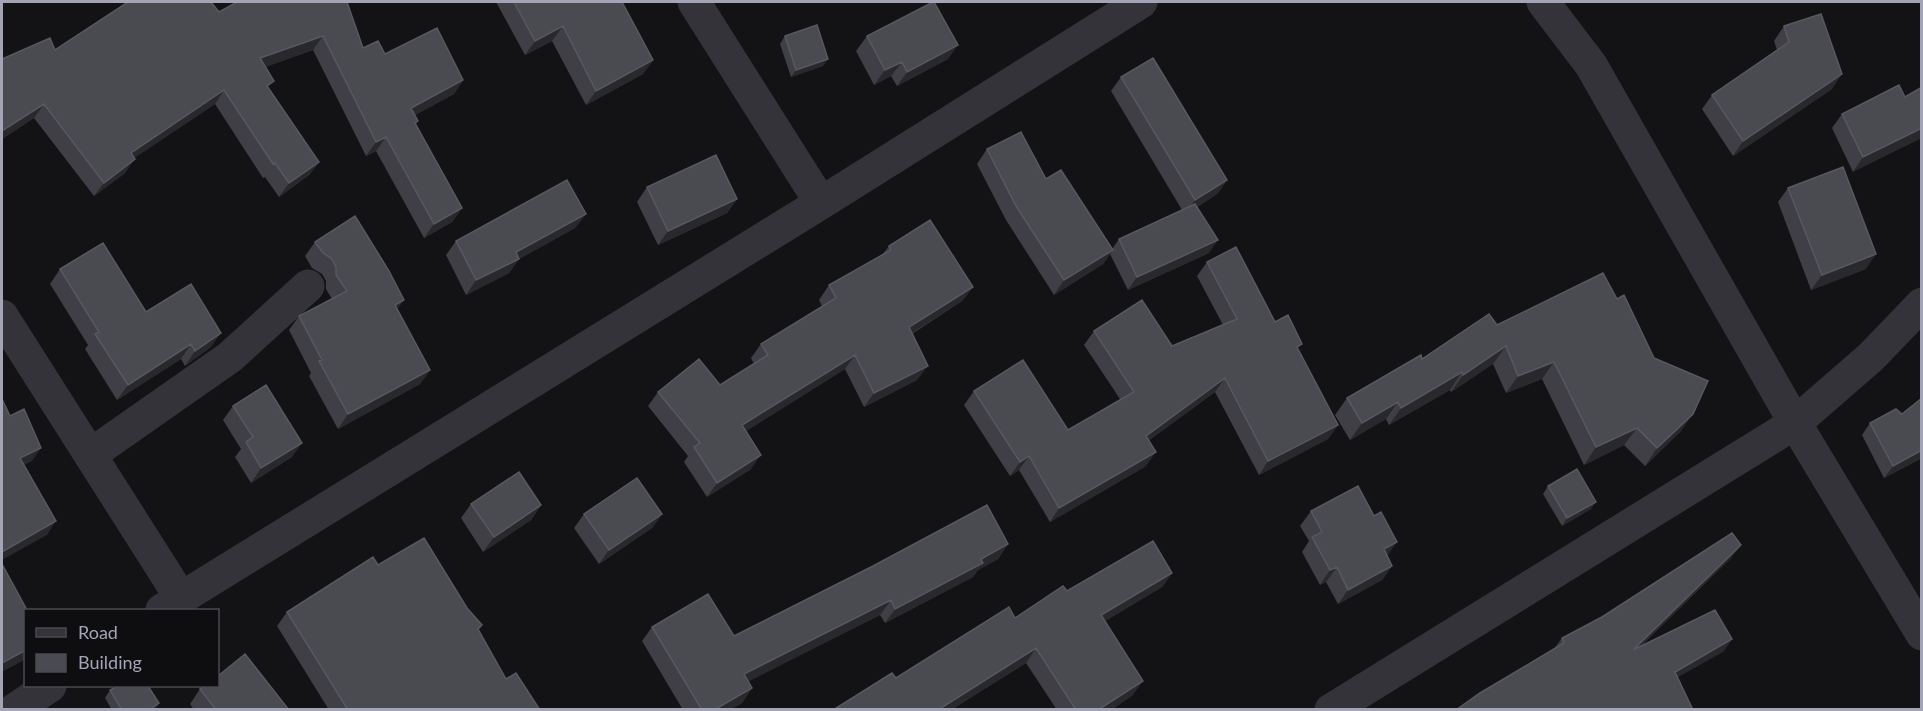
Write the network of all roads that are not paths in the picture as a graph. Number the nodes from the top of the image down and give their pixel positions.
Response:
1 (694, 2) edge
2 (1141, 2) edge
3 (1544, 2) edge
4 (821, 203) junction
5 (308, 286) dead end
6 (1922, 303) edge
7 (2, 316) edge
8 (1795, 423) junction
9 (90, 455) junction
10 (172, 604) edge
11 (1922, 634) edge
12 (48, 687) edge
13 (14, 710) edge
14 (1331, 710) edge

1 - 4 street
2 - 4 street
3 - 8 street
4 - 10 street
5 - 9 street
6 - 8 street
7 - 9 street
8 - 11 street
8 - 14 street
9 - 10 street
12 - 13 street

